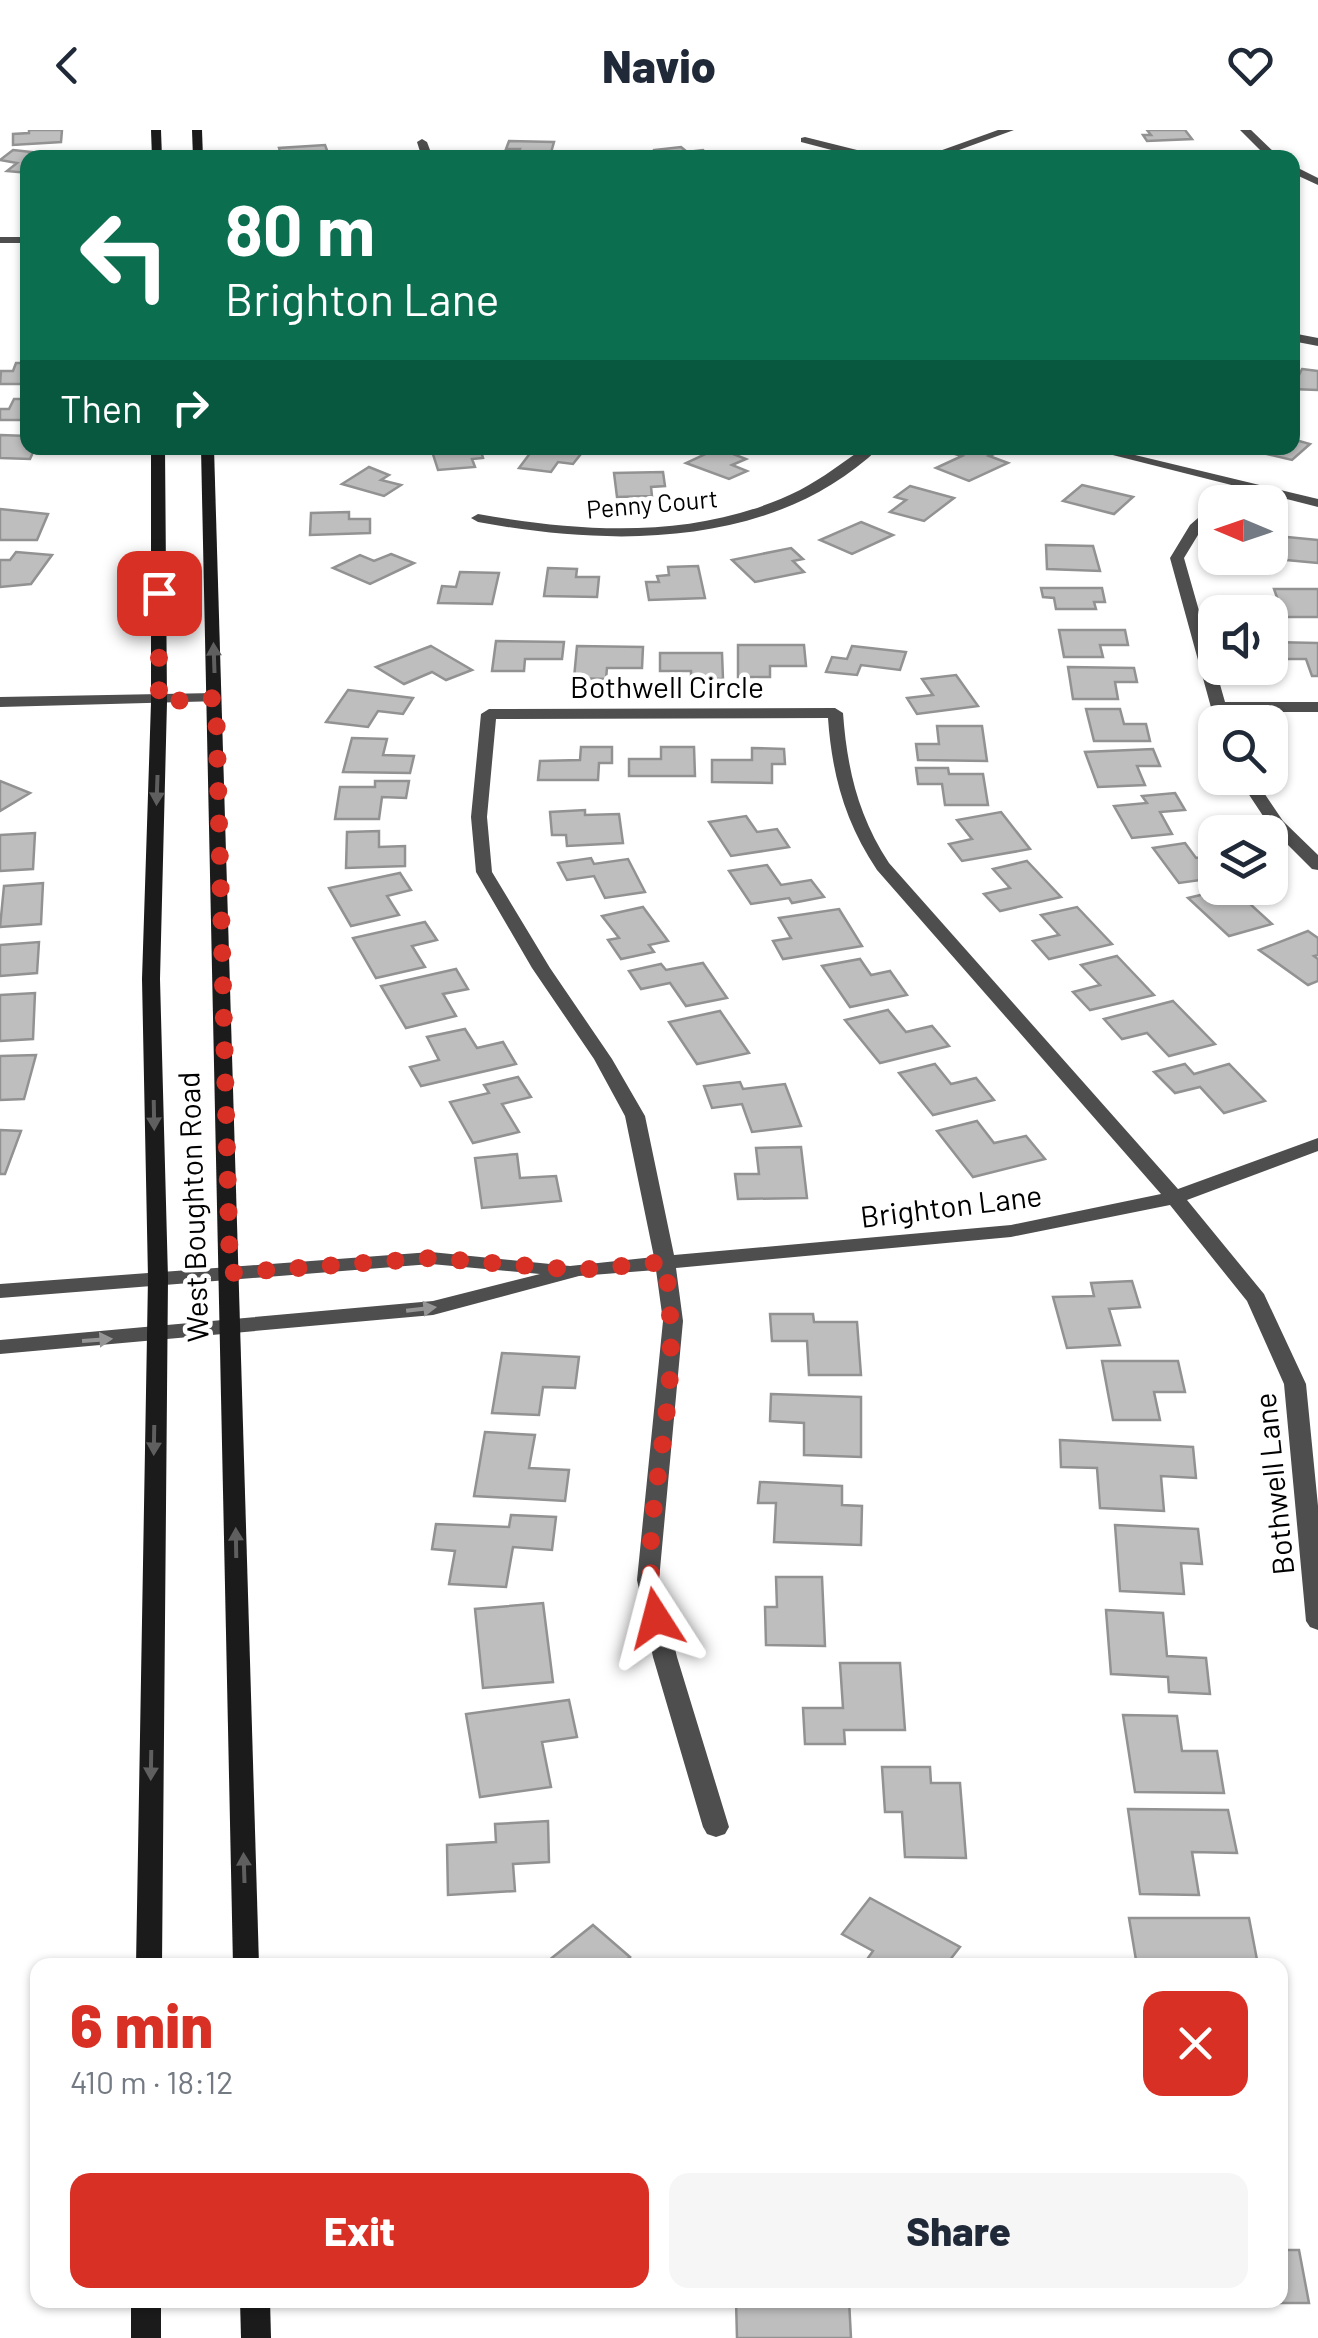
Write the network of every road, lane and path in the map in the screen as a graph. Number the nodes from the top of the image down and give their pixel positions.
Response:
1 (1009, 130) edge
2 (1246, 130) edge
3 (805, 140) dead end
4 (422, 142) dead end
5 (425, 150) edge
6 (845, 150) edge
7 (949, 150) edge
8 (1267, 150) edge
9 (158, 455) edge
10 (207, 455) edge
11 (861, 455) edge
12 (1119, 455) edge
13 (1233, 485) edge
14 (1288, 497) edge
15 (1318, 503) edge
16 (478, 518) dead end
17 (1198, 525) edge
18 (216, 698) junction
19 (0, 702) edge
20 (159, 702) junction
21 (1218, 705) edge
22 (1318, 707) edge
23 (1288, 709) edge
24 (1257, 795) edge
25 (1318, 864) edge
26 (1318, 1144) edge
27 (1173, 1198) junction
28 (665, 1262) junction
29 (579, 1270) junction
30 (230, 1273) junction
31 (158, 1278) junction
32 (0, 1291) edge
33 (232, 1329) junction
34 (156, 1335) junction
35 (0, 1347) edge
36 (1318, 1621) edge
37 (716, 1827) dead end
38 (149, 1958) edge
39 (246, 1958) edge
40 (146, 2308) edge
41 (255, 2308) edge
42 (146, 2338) edge
43 (256, 2338) edge

1 - 7 street
2 - 8 street
3 - 6 street
4 - 5 street
9 - 20 main road, West Boughton Road
18 -> 10 main road, West Boughton Road
11 - 16 street, Penny Court
12 - 13 street
14 - 15 street
17 - 21 street
18 - 20 street
18 - 30 main road, West Boughton Road
19 - 20 street
20 -> 31 main road, West Boughton Road
22 - 23 street
24 - 25 street
26 - 27 street, Brighton Lane
27 - 28 street, Brighton Lane
27 - 28 street, Bothwell Circle
27 - 36 street, Bothwell Lane
28 - 29 street, Brighton Lane
28 - 37 street
29 - 30 street, Brighton Lane
33 -> 29 street, Brighton Lane
30 - 31 street, Brighton Lane
30 - 33 main road, West Boughton Road
31 - 32 street, Brighton Lane
31 - 34 main road, West Boughton Road
33 - 34 street, Brighton Lane
39 -> 33 main road, West Boughton Road
35 -> 34 street, Brighton Lane
34 -> 38 main road, West Boughton Road
40 - 42 main road
41 - 43 main road

